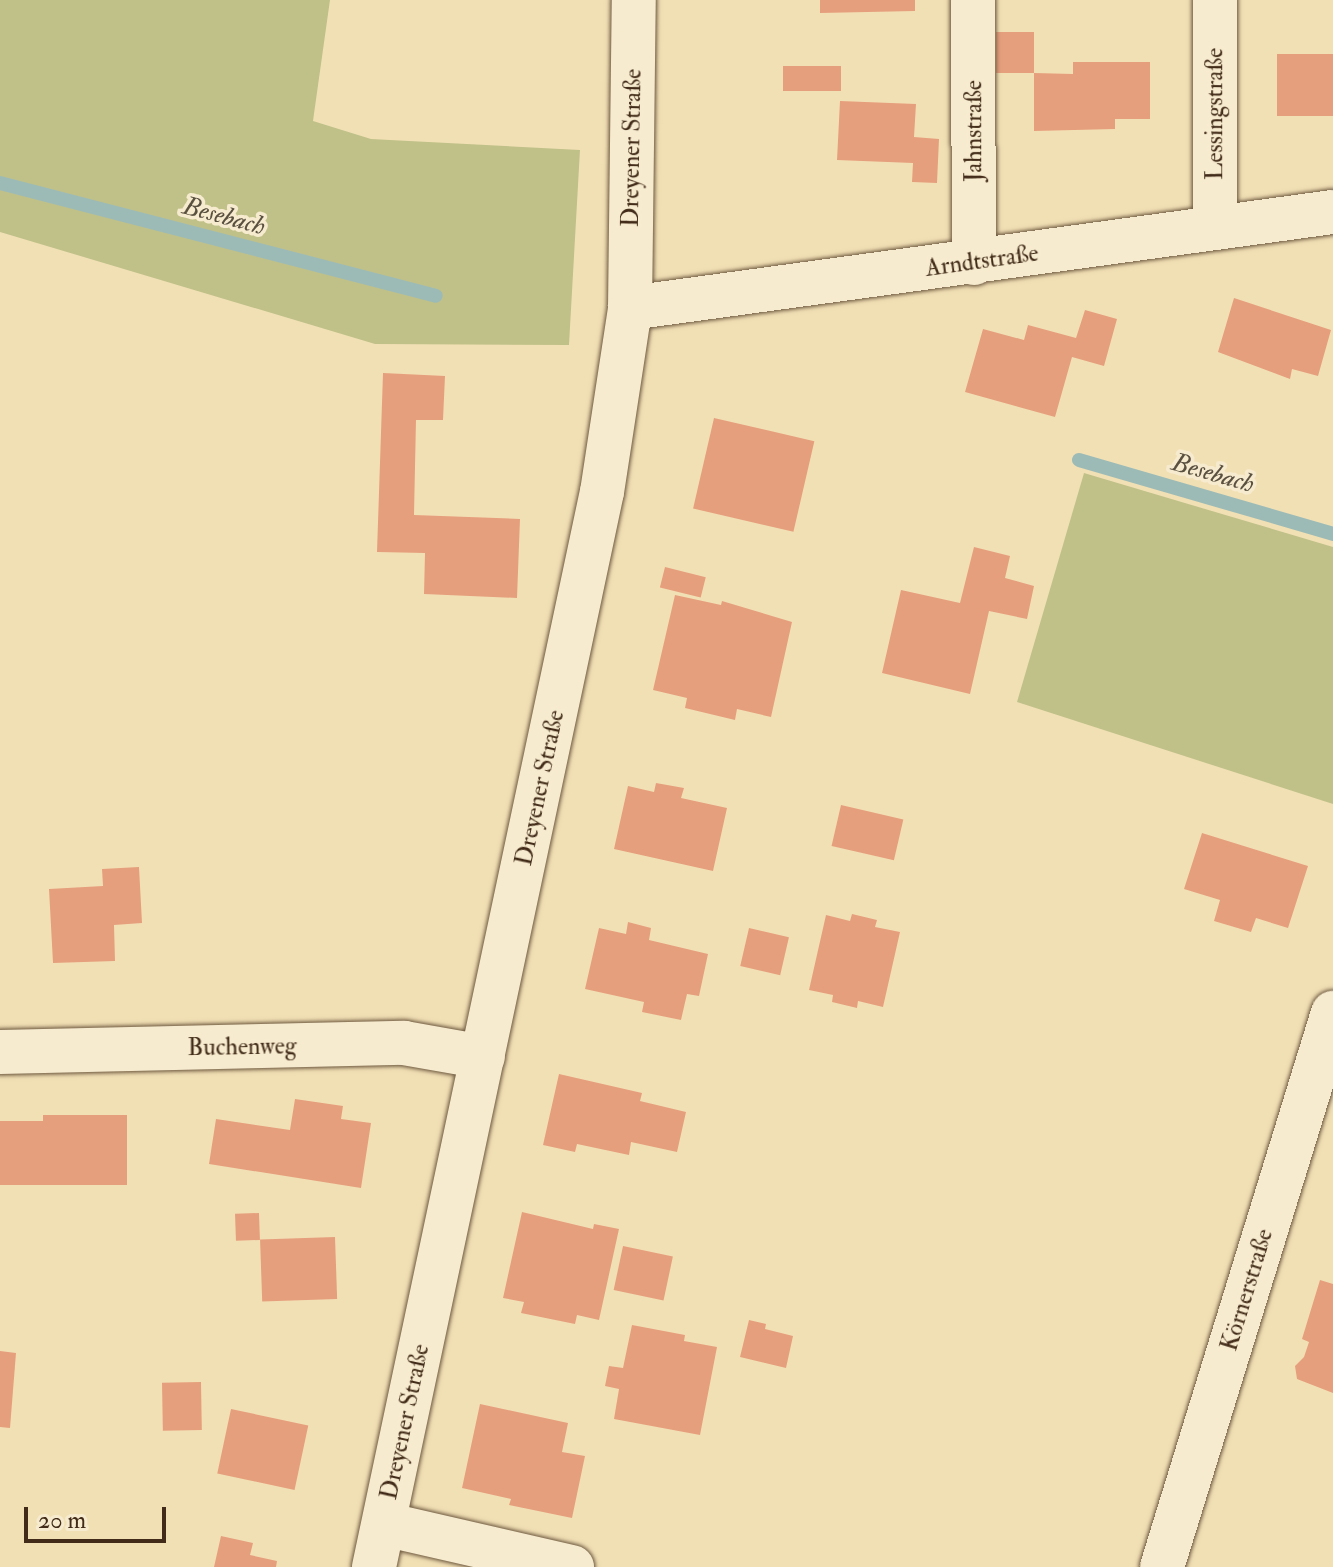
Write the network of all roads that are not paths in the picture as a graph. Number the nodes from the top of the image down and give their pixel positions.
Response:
1 (634, 0) edge
2 (973, 0) edge
3 (1215, 0) edge
4 (1333, 212) edge
5 (1215, 228) junction
6 (974, 263) junction
7 (630, 308) junction
8 (1333, 1013) edge
9 (0, 1052) edge
10 (483, 1057) junction
11 (384, 1524) junction
12 (374, 1567) edge
13 (572, 1567) edge
14 (1162, 1567) edge

1 - 7 street, Dreyener Straße
2 - 6 street, Jahnstraße
3 - 5 street, Lessingstraße
4 - 5 street, Arndtstraße
5 - 6 street, Arndtstraße
6 - 7 street, Arndtstraße
7 - 10 street, Dreyener Straße
8 - 14 street, Körnerstraße
9 - 10 street, Buchenweg
10 - 11 street, Dreyener Straße
11 - 12 street, Dreyener Straße
11 - 13 street

